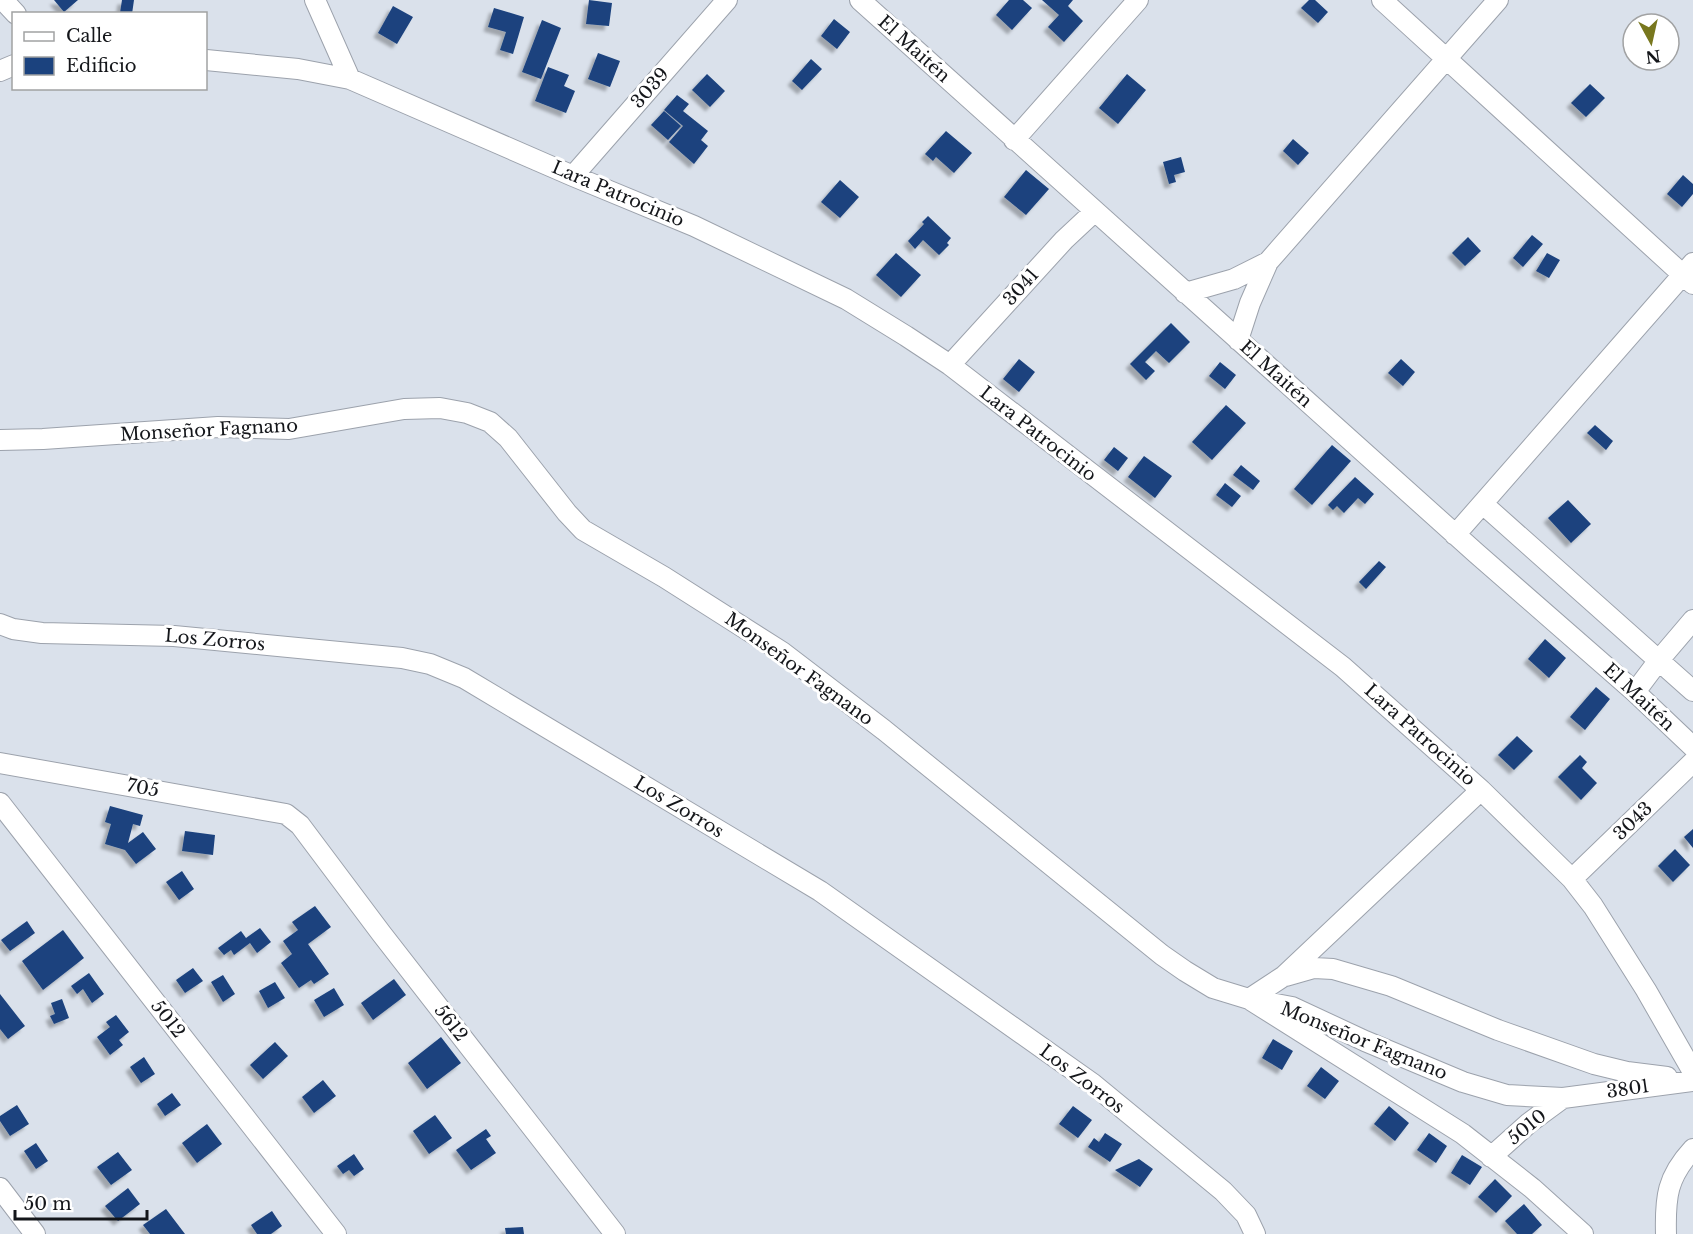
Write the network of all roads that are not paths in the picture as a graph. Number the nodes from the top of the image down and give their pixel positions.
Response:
1 (3, 0) edge
2 (315, 0) edge
3 (727, 0) edge
4 (860, 0) edge
5 (1138, 0) edge
6 (1382, 0) edge
7 (1498, 0) edge
8 (14, 12) edge
9 (1447, 59) junction
10 (207, 60) edge
11 (350, 80) junction
12 (1014, 140) junction
13 (573, 176) junction
14 (1094, 212) junction
15 (1268, 262) junction
16 (1690, 274) edge
17 (1185, 293) junction
18 (1238, 340) junction
19 (950, 365) junction
20 (0, 440) edge
21 (1483, 504) junction
22 (1455, 535) junction
23 (1693, 620) edge
24 (0, 624) edge
25 (1659, 660) junction
26 (1693, 690) edge
27 (1635, 692) junction
28 (1693, 747) edge
29 (1693, 762) edge
30 (0, 763) edge
31 (1481, 790) junction
32 (0, 803) edge
33 (286, 814) joint
34 (1572, 879) junction
35 (1284, 976) junction
36 (1249, 999) junction
37 (1693, 1071) edge
38 (1693, 1081) edge
39 (1563, 1098) junction
40 (1693, 1149) edge
41 (1491, 1157) junction
42 (0, 1188) edge
43 (35, 1234) edge
44 (336, 1234) edge
45 (615, 1234) edge
46 (1255, 1234) edge
47 (1583, 1234) edge
48 (1666, 1234) edge

1 - 8 street
2 - 11 street
3 - 13 street, 3039
4 - 12 street, El Maitén
5 - 12 street
6 - 9 street
7 - 9 street
9 - 15 street
9 - 16 street
10 - 11 street, Lara Patrocinio
11 - 13 street, Lara Patrocinio
12 - 14 street, El Maitén
13 - 19 street, Lara Patrocinio
14 - 17 street, El Maitén
14 - 19 street, 3041
15 - 17 street
15 - 18 street
16 - 21 street
17 - 18 street, El Maitén
18 - 22 street, El Maitén
19 - 31 street, Lara Patrocinio
20 - 36 street, Monseñor Fagnano
21 - 22 street
21 - 25 street
22 - 27 street, El Maitén
23 - 25 street
24 - 46 street, Los Zorros
25 - 26 street
25 - 27 street
27 - 28 street, El Maitén
29 - 34 street, 3043
30 - 33 street, 705
31 - 34 street, Lara Patrocinio
31 - 35 street
32 - 44 street, 5012
33 - 45 street, 5612
34 - 37 street, Lara Patrocinio
35 - 36 street
35 - 38 street, Monseñor Fagnano
36 - 39 street, Monseñor Fagnano
36 - 41 street
38 - 39 street, 3801
39 - 41 street, 5010
40 - 48 street
41 - 47 street
42 - 43 street

